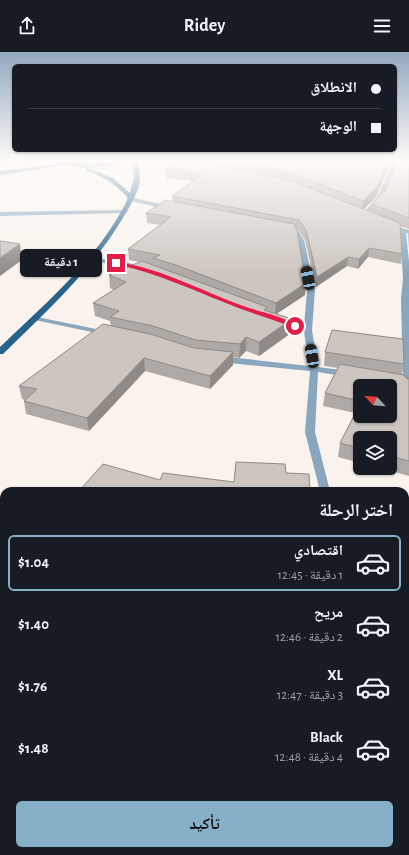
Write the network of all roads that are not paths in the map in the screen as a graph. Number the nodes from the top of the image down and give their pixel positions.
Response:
1 (130, 198) edge
2 (132, 198) edge
3 (380, 198) edge
4 (181, 210) edge
5 (125, 211) junction
6 (356, 213) edge
7 (0, 214) edge
8 (363, 216) junction
9 (370, 218) edge
10 (383, 223) edge
11 (280, 229) edge
12 (406, 231) edge
13 (89, 259) junction
14 (151, 272) edge
15 (408, 278) edge
16 (35, 318) junction
17 (272, 318) edge
18 (308, 330) junction
19 (116, 335) edge
20 (0, 352) edge
21 (211, 358) edge
22 (314, 369) junction
23 (361, 376) edge
24 (406, 385) edge
25 (324, 487) edge

1 - 5 main road
2 - 4 street
3 - 8 street
5 - 7 street
5 - 13 main road
6 - 8 street
8 - 9 street
10 - 12 street
11 - 18 street
12 - 15 street
13 - 14 street
13 - 16 main road
15 - 24 street
16 - 19 street
16 - 20 main road
17 - 18 street
18 - 22 street
21 - 22 street
22 - 23 street
22 - 25 street

